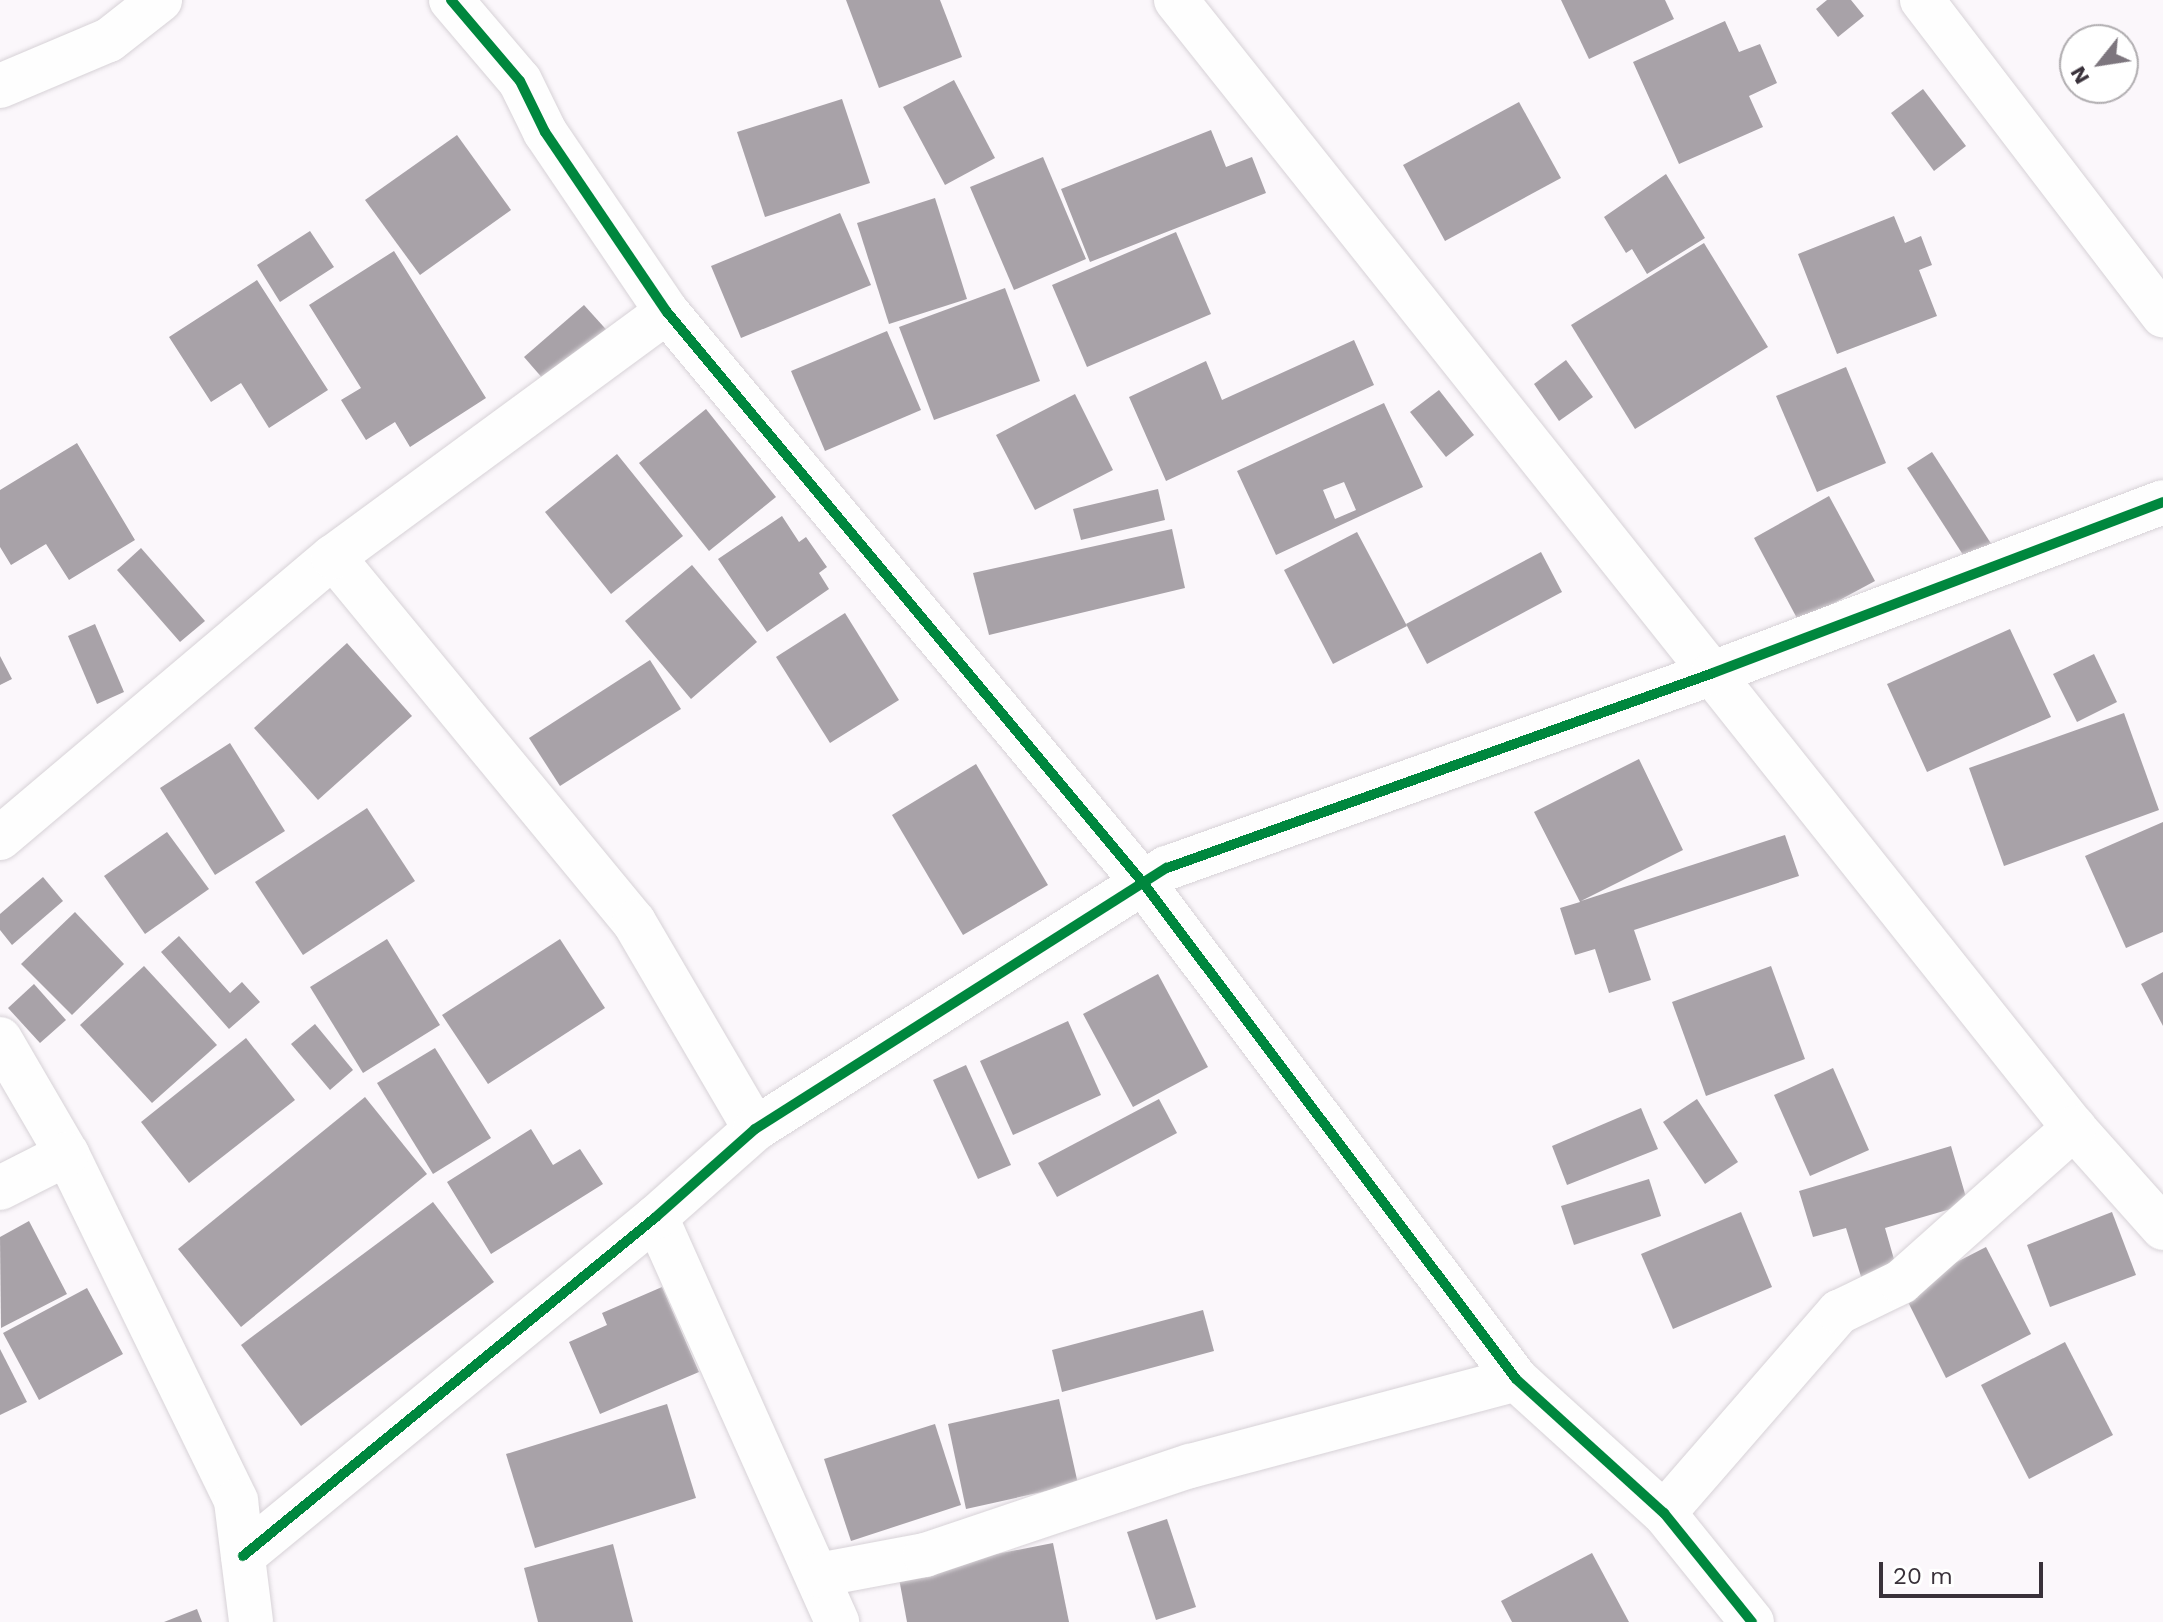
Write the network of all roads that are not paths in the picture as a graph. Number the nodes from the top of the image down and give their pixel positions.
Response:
1 (160, 0) edge
2 (451, 0) edge
3 (1176, 0) edge
4 (1922, 0) edge
5 (0, 86) edge
6 (667, 312) junction
7 (2163, 315) edge
8 (2163, 502) edge
9 (333, 557) junction
10 (1713, 673) junction
11 (0, 838) edge
12 (1144, 884) junction
13 (0, 1039) edge
14 (2074, 1128) junction
15 (755, 1129) junction
16 (67, 1154) junction
17 (0, 1188) edge
18 (656, 1217) junction
19 (2163, 1228) edge
20 (1516, 1379) junction
21 (236, 1501) junction
22 (297, 1511) junction
23 (1664, 1513) junction
24 (243, 1556) junction
25 (818, 1575) junction
26 (251, 1622) edge
27 (837, 1622) edge
28 (1752, 1622) edge

1 - 5 street
2 - 6 street
3 - 10 street
4 - 7 street
6 - 9 street
6 - 12 street
8 - 10 street
9 - 11 street
9 - 15 street
10 - 12 street
10 - 14 street
12 - 15 street
12 - 20 street
13 - 16 street
14 - 19 street
14 - 23 street
15 - 18 street
16 - 17 street
16 - 21 street
18 - 22 street
18 - 25 street
20 - 23 street
20 - 25 street
21 - 22 street
21 - 24 street
22 - 24 street
23 - 28 street
24 - 26 street
25 - 27 street

